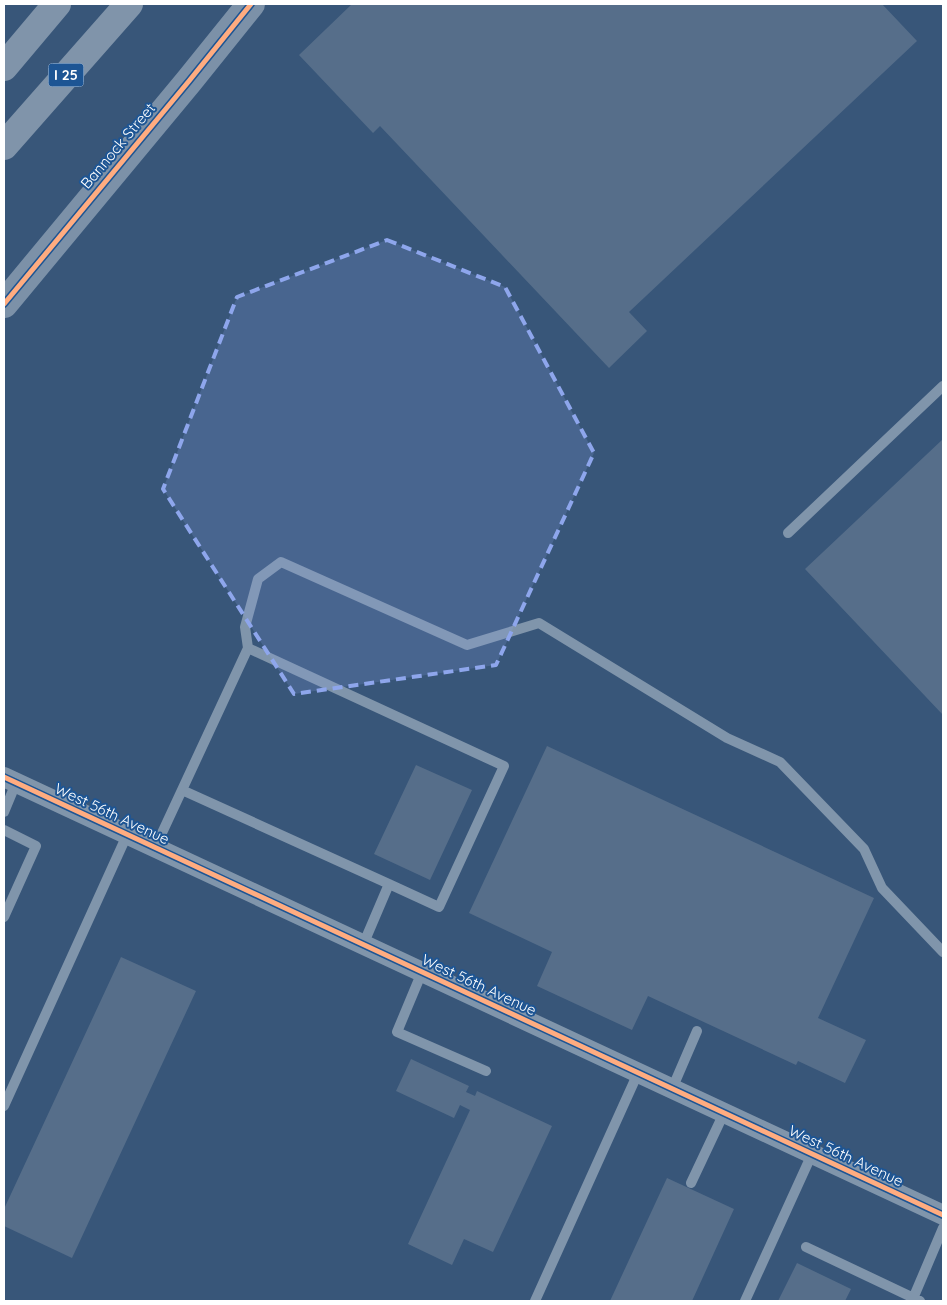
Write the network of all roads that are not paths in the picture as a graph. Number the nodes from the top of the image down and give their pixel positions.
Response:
1 (58, 4) edge
2 (129, 4) edge
3 (251, 4) edge
4 (4, 67) edge
5 (4, 146) edge
6 (4, 304) edge
7 (943, 386) edge
8 (788, 533) dead end
9 (248, 648) junction
10 (10, 780) edge
11 (182, 790) junction
12 (4, 812) edge
13 (4, 830) edge
14 (127, 835) junction
15 (155, 848) junction
16 (388, 884) junction
17 (4, 917) edge
18 (363, 945) junction
19 (943, 952) edge
20 (422, 972) junction
21 (697, 1031) dead end
22 (486, 1071) dead end
23 (638, 1073) junction
24 (672, 1089) junction
25 (4, 1106) edge
26 (724, 1113) junction
27 (812, 1154) junction
28 (690, 1183) dead end
29 (943, 1215) edge
30 (943, 1228) edge
31 (806, 1247) dead end
32 (916, 1300) edge
33 (535, 1301) edge
34 (745, 1301) edge

1 - 4 highway
2 - 5 highway, I 25
3 - 6 street, Bannock Street
7 - 8 lane
9 - 11 lane
9 - 16 lane
9 - 19 lane
10 - 12 lane
10 - 14 street, West 56th Avenue
11 - 15 lane
11 - 16 lane
13 - 17 lane
14 - 15 street, West 56th Avenue
14 - 25 lane
15 - 18 street, West 56th Avenue
16 - 18 lane
18 - 20 street, West 56th Avenue
20 - 22 lane
20 - 23 street, West 56th Avenue
21 - 24 lane
23 - 24 street, West 56th Avenue
23 - 33 lane
24 - 26 street, West 56th Avenue
26 - 27 street, West 56th Avenue
26 - 28 lane
27 - 29 street, West 56th Avenue
27 - 34 lane
30 - 32 lane
31 - 32 lane

